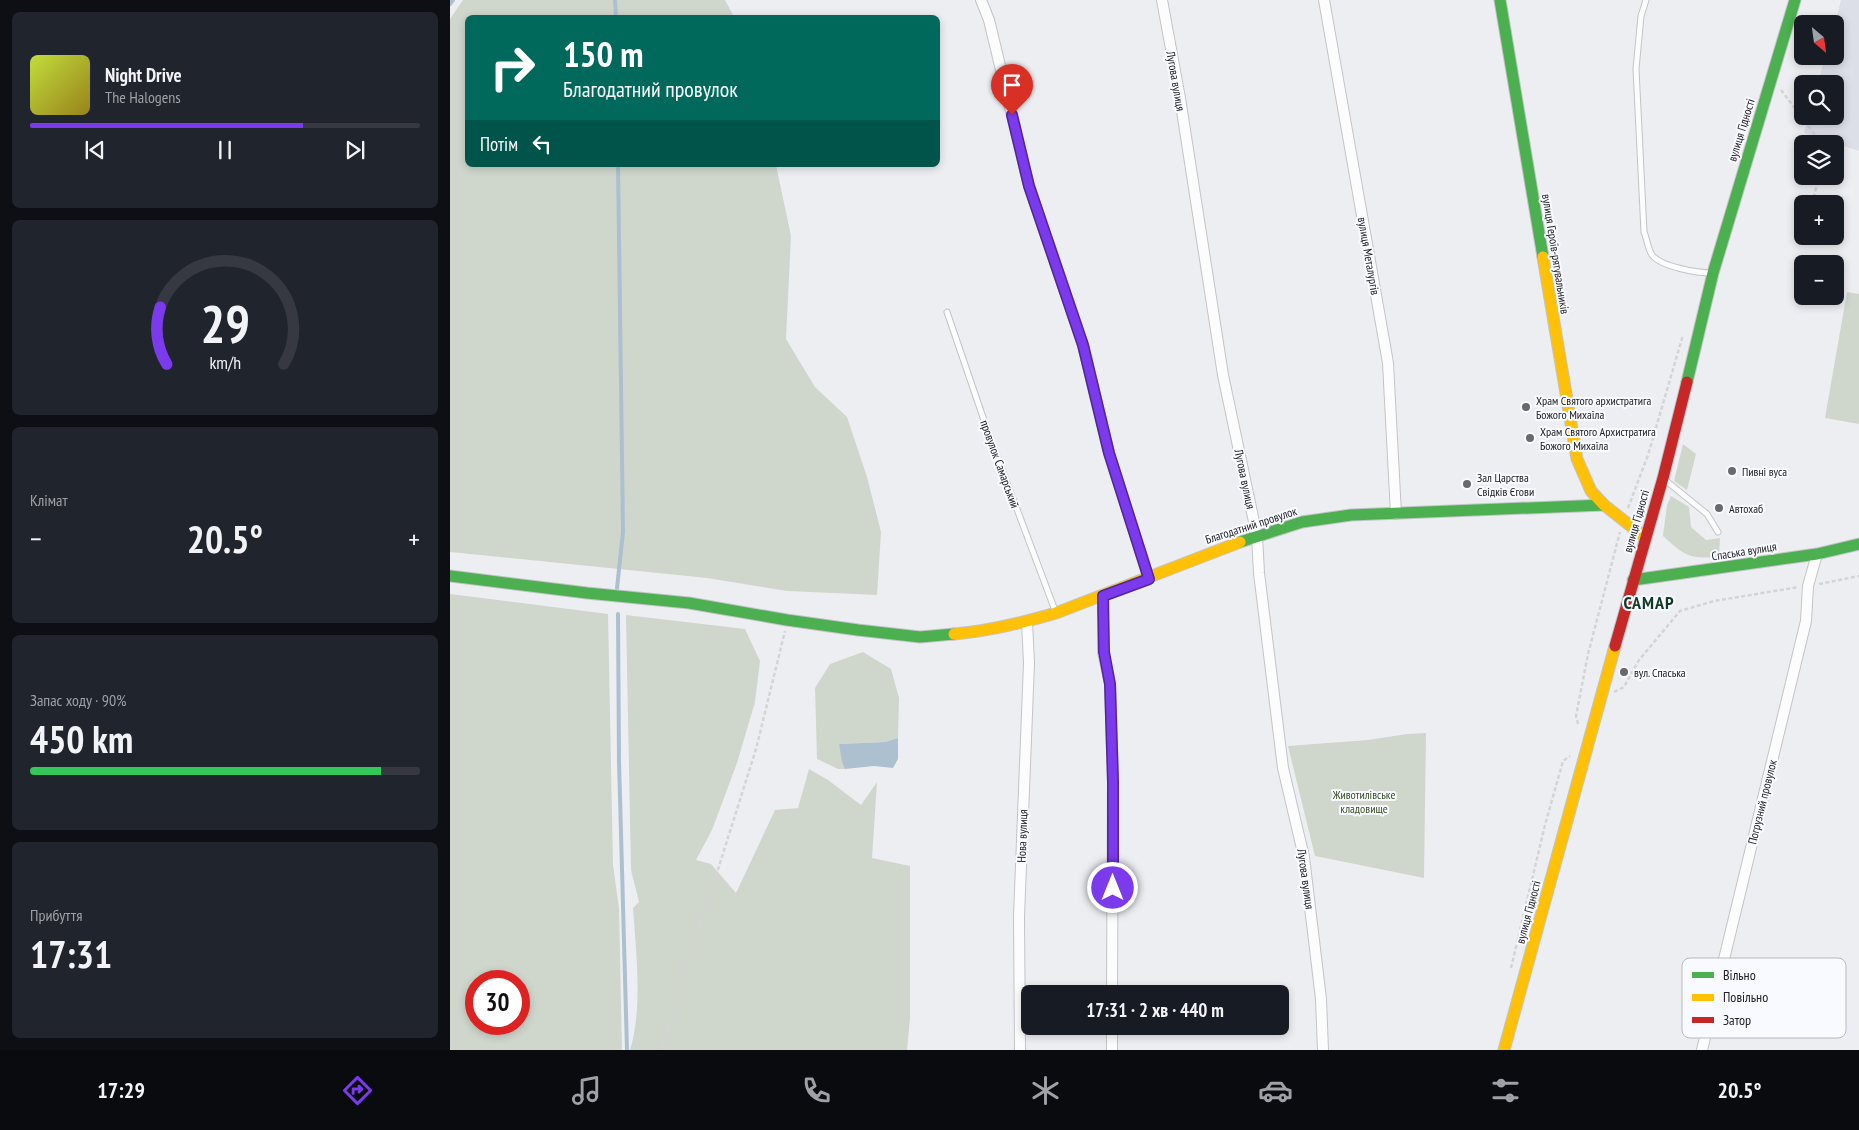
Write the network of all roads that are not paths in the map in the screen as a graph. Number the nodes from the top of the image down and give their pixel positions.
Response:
1 (981, 0) edge
2 (1162, 0) edge
3 (1324, 0) edge
4 (1500, 0) edge
5 (1646, 0) edge
6 (1794, 0) edge
7 (1713, 273) junction
8 (947, 312) dead end
9 (1663, 478) junction
10 (1604, 505) junction
11 (1396, 514) junction
12 (1718, 532) dead end
13 (1257, 536) junction
14 (1646, 538) junction
15 (1859, 544) edge
16 (1817, 554) junction
17 (450, 576) edge
18 (1149, 579) junction
19 (1633, 580) junction
20 (1103, 596) junction
21 (1056, 613) junction
22 (1027, 622) junction
23 (1724, 958) edge
24 (1112, 985) edge
25 (1112, 1035) edge
26 (1020, 1050) edge
27 (1112, 1050) edge
28 (1323, 1050) edge
29 (1504, 1050) edge

1 - 18 street
2 - 13 street, Лугова вулиця
3 - 11 street, вулиця Металургів
4 - 10 street, вулиця Героїв-рятувальників
5 - 7 lane
6 - 7 street, вулиця Гідності
7 - 9 street, вулиця Гідності
8 - 21 lane, провулок Самарський
9 - 12 lane
9 - 14 street, вулиця Гідності
10 - 11 street, Благодатний провулок
10 - 14 street, вулиця Героїв-рятувальників
11 - 13 street, Благодатний провулок
13 - 18 street, Благодатний провулок
13 - 28 street, Лугова вулиця
14 - 19 street, вулиця Гідності
15 - 16 street, Спаська вулиця
16 - 19 street, Спаська вулиця
16 - 23 street, Погрузний провулок
17 - 22 street, Благодатний провулок
18 - 20 street, Благодатний провулок
19 - 29 street, вулиця Гідності
20 - 21 street, Благодатний провулок
20 - 24 street
21 - 22 street, Благодатний провулок
22 - 26 street, Нова вулиця
25 - 27 street

